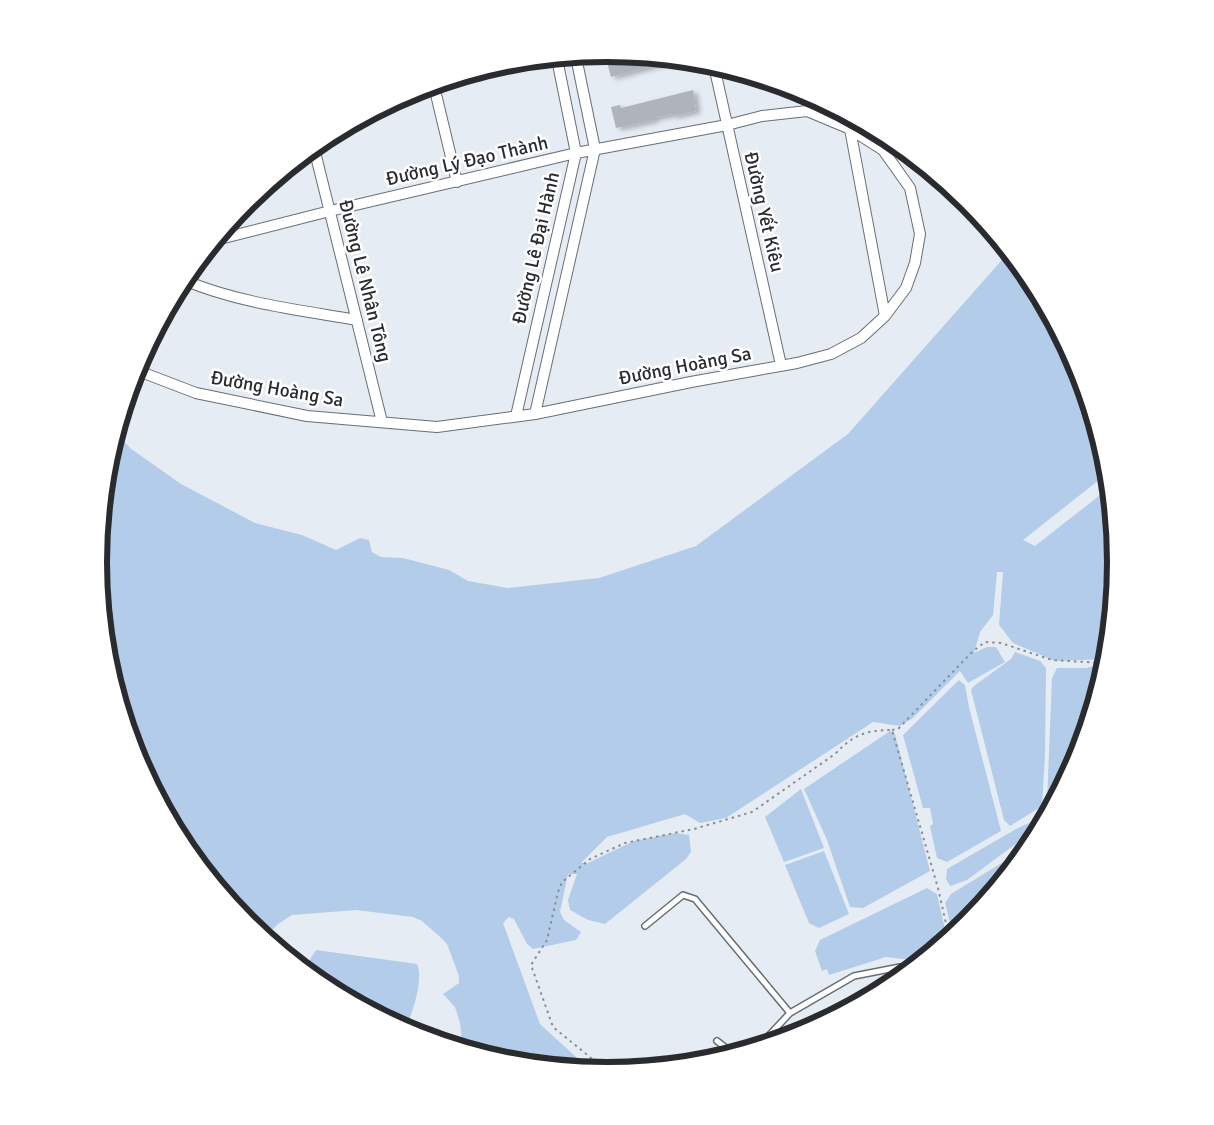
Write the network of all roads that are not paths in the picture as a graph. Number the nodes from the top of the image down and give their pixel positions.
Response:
1 (577, 64) edge
2 (558, 65) edge
3 (716, 75) edge
4 (436, 93) edge
5 (727, 125) junction
6 (850, 129) junction
7 (595, 149) junction
8 (576, 153) junction
9 (316, 156) edge
10 (457, 182) junction
11 (330, 211) junction
12 (228, 237) edge
13 (192, 284) edge
14 (885, 316) junction
15 (357, 320) junction
16 (781, 365) junction
17 (144, 373) edge
18 (535, 414) junction
19 (516, 416) junction
20 (382, 422) junction
21 (645, 926) dead end
22 (898, 968) edge
23 (790, 1013) junction
24 (769, 1036) edge
25 (717, 1041) dead end
26 (726, 1048) edge

1 - 7 street, Đường Lê Đại Hành
2 - 8 street, Đường Lê Đại Hành
3 - 5 street, Đường Yết Kiêu
4 - 10 street
5 - 6 street, Đường Hoàng Sa
5 - 7 street, Đường Lý Đạo Thành
5 - 16 street, Đường Yết Kiêu
6 - 14 street
6 - 14 street, Đường Hoàng Sa
7 - 8 street, Đường Lý Đạo Thành
7 - 18 street, Đường Lê Đại Hành
8 - 10 street, Đường Lý Đạo Thành
8 - 19 street, Đường Lê Đại Hành
9 - 11 street, Đường Lê Nhân Tông
10 - 11 street, Đường Lý Đạo Thành
11 - 12 street, Đường Lý Đạo Thành
11 - 15 street, Đường Lê Nhân Tông
13 - 15 street
14 - 16 street, Đường Hoàng Sa
15 - 20 street, Đường Lê Nhân Tông
16 - 18 street, Đường Hoàng Sa
17 - 20 street, Đường Hoàng Sa
18 - 19 street, Đường Hoàng Sa
19 - 20 street, Đường Hoàng Sa
21 - 23 lane
22 - 23 lane
23 - 24 lane
25 - 26 lane

